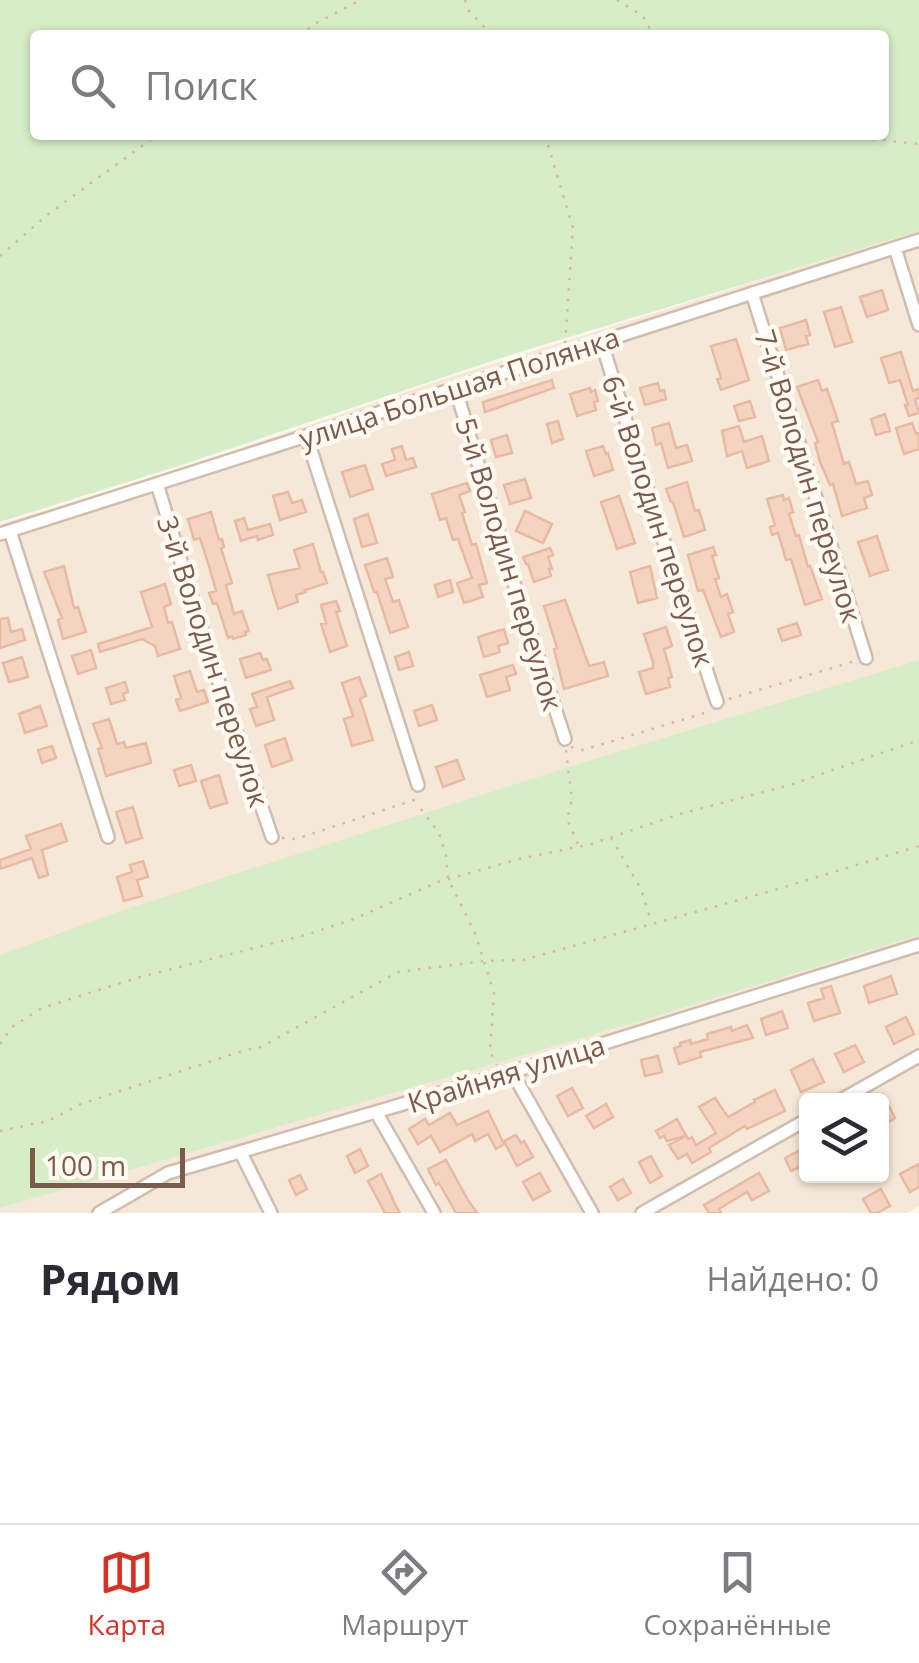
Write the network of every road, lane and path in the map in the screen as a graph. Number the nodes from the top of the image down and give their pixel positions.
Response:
1 (361, 0) edge
2 (465, 0) edge
3 (617, 0) edge
4 (306, 30) edge
5 (487, 30) edge
6 (650, 30) edge
7 (149, 140) edge
8 (547, 140) edge
9 (880, 140) edge
10 (919, 144) edge
11 (919, 240) edge
12 (895, 248) junction
13 (0, 256) edge
14 (752, 294) junction
15 (919, 325) edge
16 (601, 340) junction
17 (564, 353) junction
18 (456, 390) junction
19 (307, 438) junction
20 (157, 484) junction
21 (5, 533) edge
22 (866, 658) dead end
23 (717, 702) dead end
24 (565, 739) joint
25 (919, 740) edge
26 (418, 785) joint
27 (422, 810) dead end
28 (108, 837) dead end
29 (272, 837) joint
30 (611, 838) junction
31 (919, 846) edge
32 (579, 847) junction
33 (448, 879) junction
34 (652, 922) junction
35 (919, 946) edge
36 (484, 961) junction
37 (0, 1044) edge
38 (919, 1056) edge
39 (507, 1074) junction
40 (853, 1093) edge
41 (376, 1112) junction
42 (799, 1124) edge
43 (0, 1131) edge
44 (241, 1153) junction
45 (106, 1211) edge
46 (271, 1213) edge
47 (434, 1213) edge
48 (592, 1213) edge
49 (642, 1213) edge

1 - 4 path
2 - 5 path
3 - 6 path
7 - 13 path
8 - 17 path
9 - 10 path
11 - 12 street, улица Большая Полянка
12 - 14 street, улица Большая Полянка
12 - 15 street
14 - 16 street, улица Большая Полянка
14 - 22 street, 7-й Володин переулок
16 - 17 street, улица Большая Полянка
16 - 23 street, 6-й Володин переулок
17 - 18 street, улица Большая Полянка
18 - 19 street, улица Большая Полянка
18 - 24 street, 5-й Володин переулок
19 - 20 street, улица Большая Полянка
19 - 26 street
20 - 21 street, улица Большая Полянка
20 - 29 street, 3-й Володин переулок
21 - 28 street
24 - 32 path
25 - 30 path
26 - 29 path
27 - 33 path
30 - 32 path
30 - 34 path
31 - 34 path
32 - 33 path
33 - 36 path
33 - 37 path
34 - 36 path
35 - 39 street, Крайняя улица
36 - 39 path
36 - 43 path
38 - 40 street
39 - 41 street, Крайняя улица
39 - 48 street
41 - 44 street, Крайняя улица
41 - 47 street
42 - 49 street
44 - 45 street, Крайняя улица
44 - 46 street

